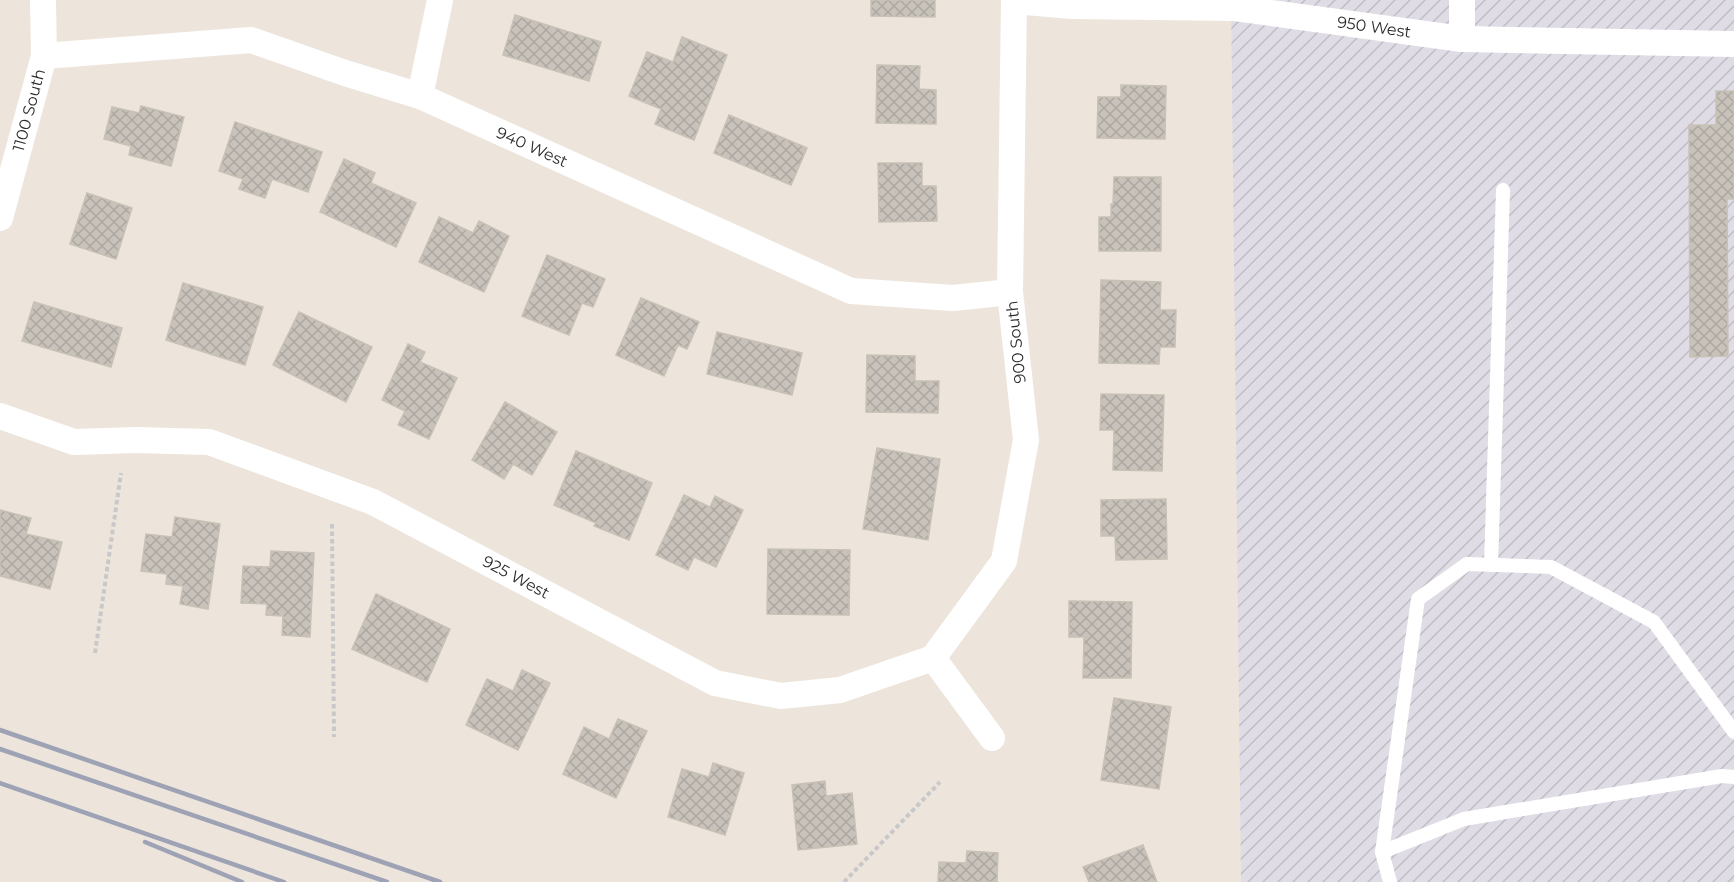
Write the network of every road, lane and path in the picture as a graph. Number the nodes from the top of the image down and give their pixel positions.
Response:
1 (42, 0) edge
2 (440, 0) edge
3 (1462, 0) edge
4 (1014, 1) edge
5 (1462, 39) junction
6 (1734, 44) edge
7 (44, 56) junction
8 (420, 96) junction
9 (1503, 190) dead end
10 (0, 218) edge
11 (1010, 292) junction
12 (0, 416) edge
13 (121, 473) dead end
14 (332, 524) dead end
15 (1491, 565) junction
16 (95, 653) dead end
17 (933, 658) junction
18 (1734, 732) edge
19 (334, 737) dead end
20 (992, 738) dead end
21 (1734, 777) edge
22 (940, 782) dead end
23 (1382, 852) junction
24 (844, 882) edge
25 (1390, 882) edge

1 - 7 street, 1100 South
2 - 8 street
3 - 5 street
4 - 5 street, 950 West
4 - 11 street, 900 South
5 - 6 street, 950 West
7 - 8 street, 940 West
7 - 10 street, 1100 South
8 - 11 street, 940 West
9 - 15 lane
11 - 17 street, 900 South
12 - 17 street, 925 West
13 - 16 path
14 - 19 path
15 - 18 lane
15 - 23 lane
17 - 20 street
21 - 23 lane
22 - 24 path
23 - 25 lane

